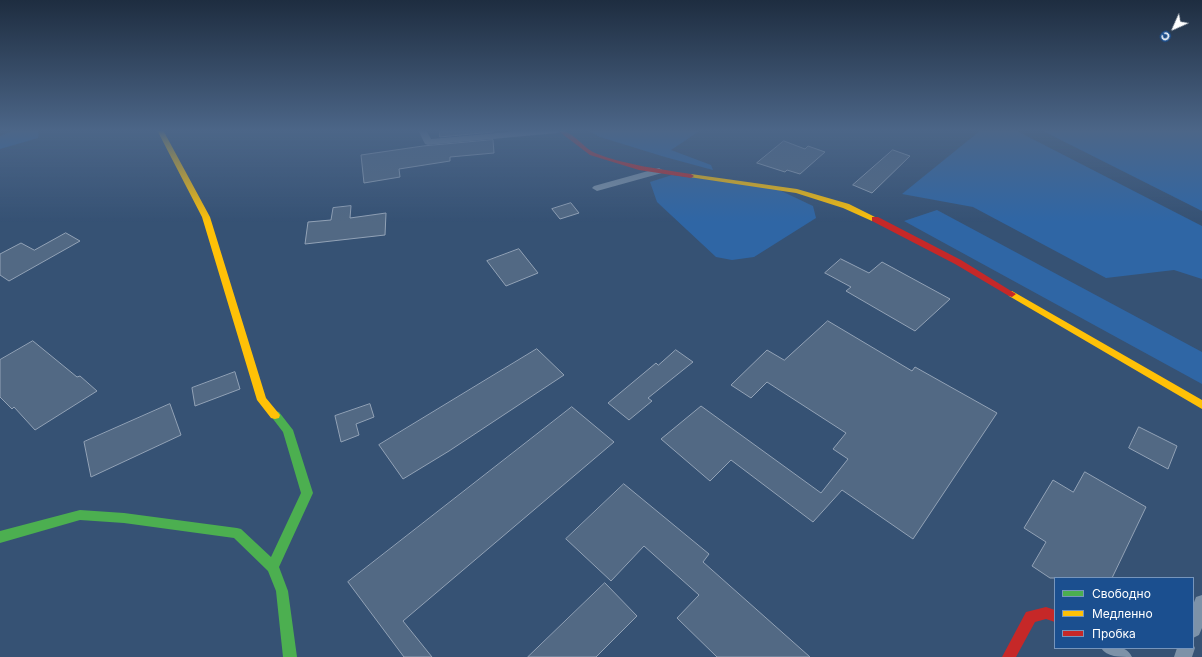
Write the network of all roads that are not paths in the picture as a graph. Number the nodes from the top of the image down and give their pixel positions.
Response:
1 (176, 161) edge
2 (614, 161) edge
3 (659, 171) junction
4 (597, 188) dead end
5 (1202, 405) edge
6 (0, 537) edge
7 (273, 567) junction
8 (1202, 603) edge
9 (1054, 616) edge
10 (1194, 626) edge
11 (1111, 649) edge
12 (290, 657) edge
13 (1009, 657) edge
14 (1123, 657) edge

1 - 7 street
2 - 3 street
3 - 4 street
3 - 5 street
6 - 7 street
7 - 12 street
8 - 10 street
9 - 13 street
11 - 14 street

